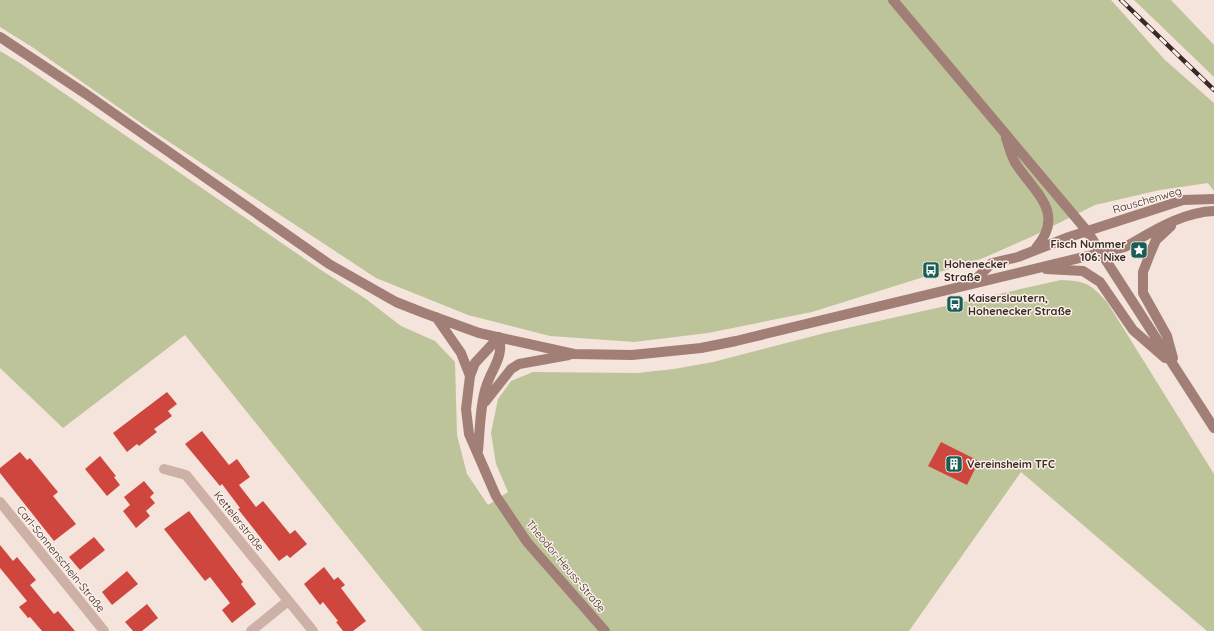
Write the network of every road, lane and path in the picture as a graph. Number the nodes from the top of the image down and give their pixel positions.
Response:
1 (893, 0) edge
2 (0, 37) edge
3 (1004, 132) junction
4 (1214, 199) edge
5 (1214, 212) edge
6 (1177, 220) junction
7 (1087, 231) junction
8 (1036, 248) junction
9 (1102, 253) junction
10 (1035, 269) junction
11 (970, 284) junction
12 (436, 318) junction
13 (499, 337) junction
14 (574, 354) junction
15 (1174, 366) junction
16 (470, 376) junction
17 (484, 403) junction
18 (1214, 428) edge
19 (478, 452) junction
20 (164, 469) dead end
21 (0, 502) edge
22 (288, 601) junction
23 (104, 631) edge
24 (251, 631) edge
25 (313, 631) edge
26 (605, 631) edge

1 - 3 main road
2 - 12 main road
3 - 7 main road
3 - 8 main road
4 - 7 main road, Rauschenweg
5 - 6 main road
6 - 9 main road
6 - 15 main road
7 - 8 main road, Rauschenweg
7 - 9 main road
8 - 11 main road, Rauschenweg
9 - 10 main road
9 - 15 main road
10 - 11 main road
10 - 15 main road
11 - 14 main road
12 - 13 main road
12 - 16 main road
13 - 14 main road
13 - 16 main road, Theodor-Heuss-Straße
13 - 17 main road, Theodor-Heuss-Straße
14 - 17 main road
15 - 18 main road
16 - 19 main road, Theodor-Heuss-Straße
17 - 19 main road, Theodor-Heuss-Straße
19 - 26 main road, Theodor-Heuss-Straße
20 - 22 street, Kettelerstraße
21 - 23 street, Carl-Sonnenschein-Straße
22 - 24 street
22 - 25 street, Kettelerstraße

